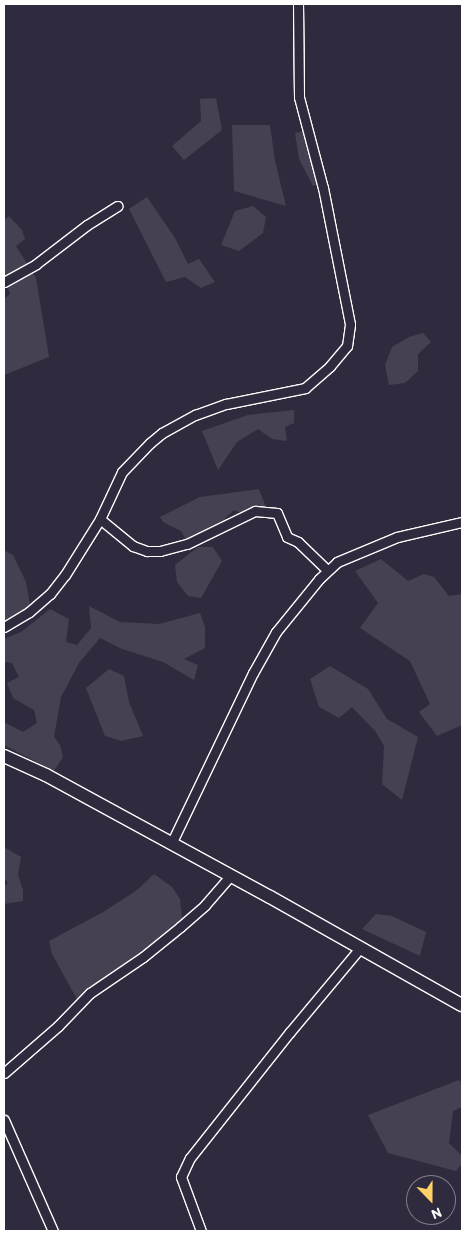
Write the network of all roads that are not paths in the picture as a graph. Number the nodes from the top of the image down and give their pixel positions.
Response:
1 (298, 4) edge
2 (118, 206) dead end
3 (4, 282) edge
4 (100, 520) junction
5 (462, 522) edge
6 (327, 570) junction
7 (4, 627) edge
8 (4, 756) edge
9 (171, 844) junction
10 (230, 876) junction
11 (360, 948) junction
12 (462, 1005) edge
13 (4, 1073) edge
14 (4, 1120) edge
15 (52, 1231) edge
16 (201, 1231) edge

1 - 4 street
2 - 3 street
4 - 6 street
4 - 7 street
5 - 6 street
6 - 9 street
8 - 9 street
9 - 10 street
10 - 11 street
10 - 13 street
11 - 12 street
11 - 16 street
14 - 15 street

